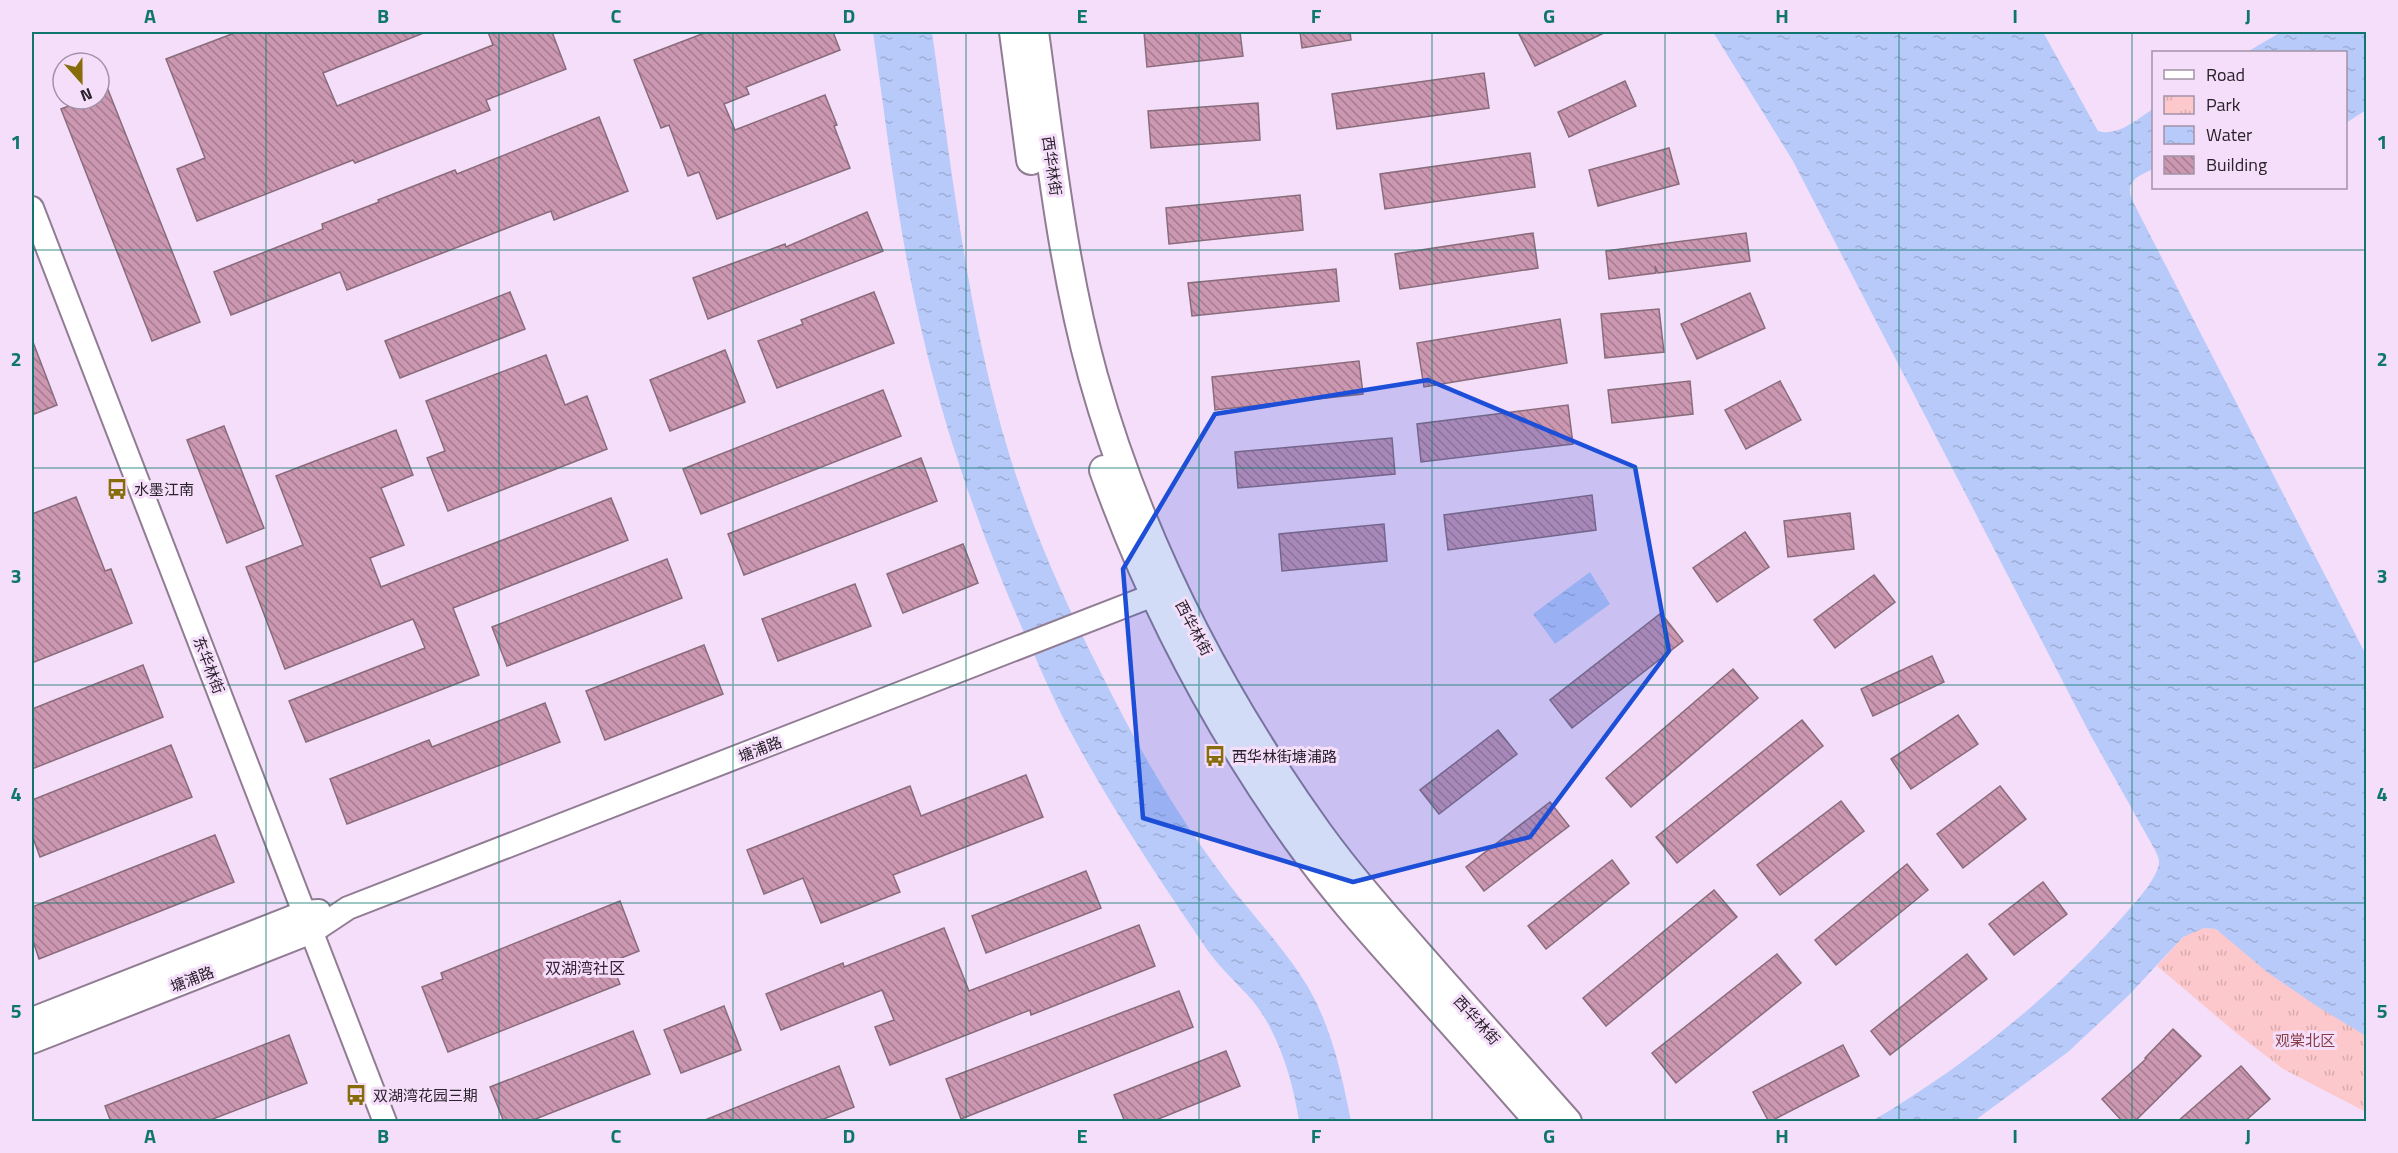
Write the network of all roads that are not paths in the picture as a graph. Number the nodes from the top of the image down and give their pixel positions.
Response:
1 (1014, 32) edge
2 (1034, 32) edge
3 (32, 208) edge
4 (1163, 591) junction
5 (308, 922) junction
6 (32, 1019) edge
7 (32, 1042) edge
8 (385, 1122) edge
9 (1540, 1122) edge
10 (1567, 1122) edge

1 - 4 main road, 西华林街
2 - 4 main road, 西华林街
3 - 5 street, 东华林街
4 - 5 street, 塘浦路
4 - 9 main road, 西华林街
4 - 10 main road, 西华林街
5 - 6 street, 塘浦路
5 - 7 street, 塘浦路
5 - 8 street, 东华林街

